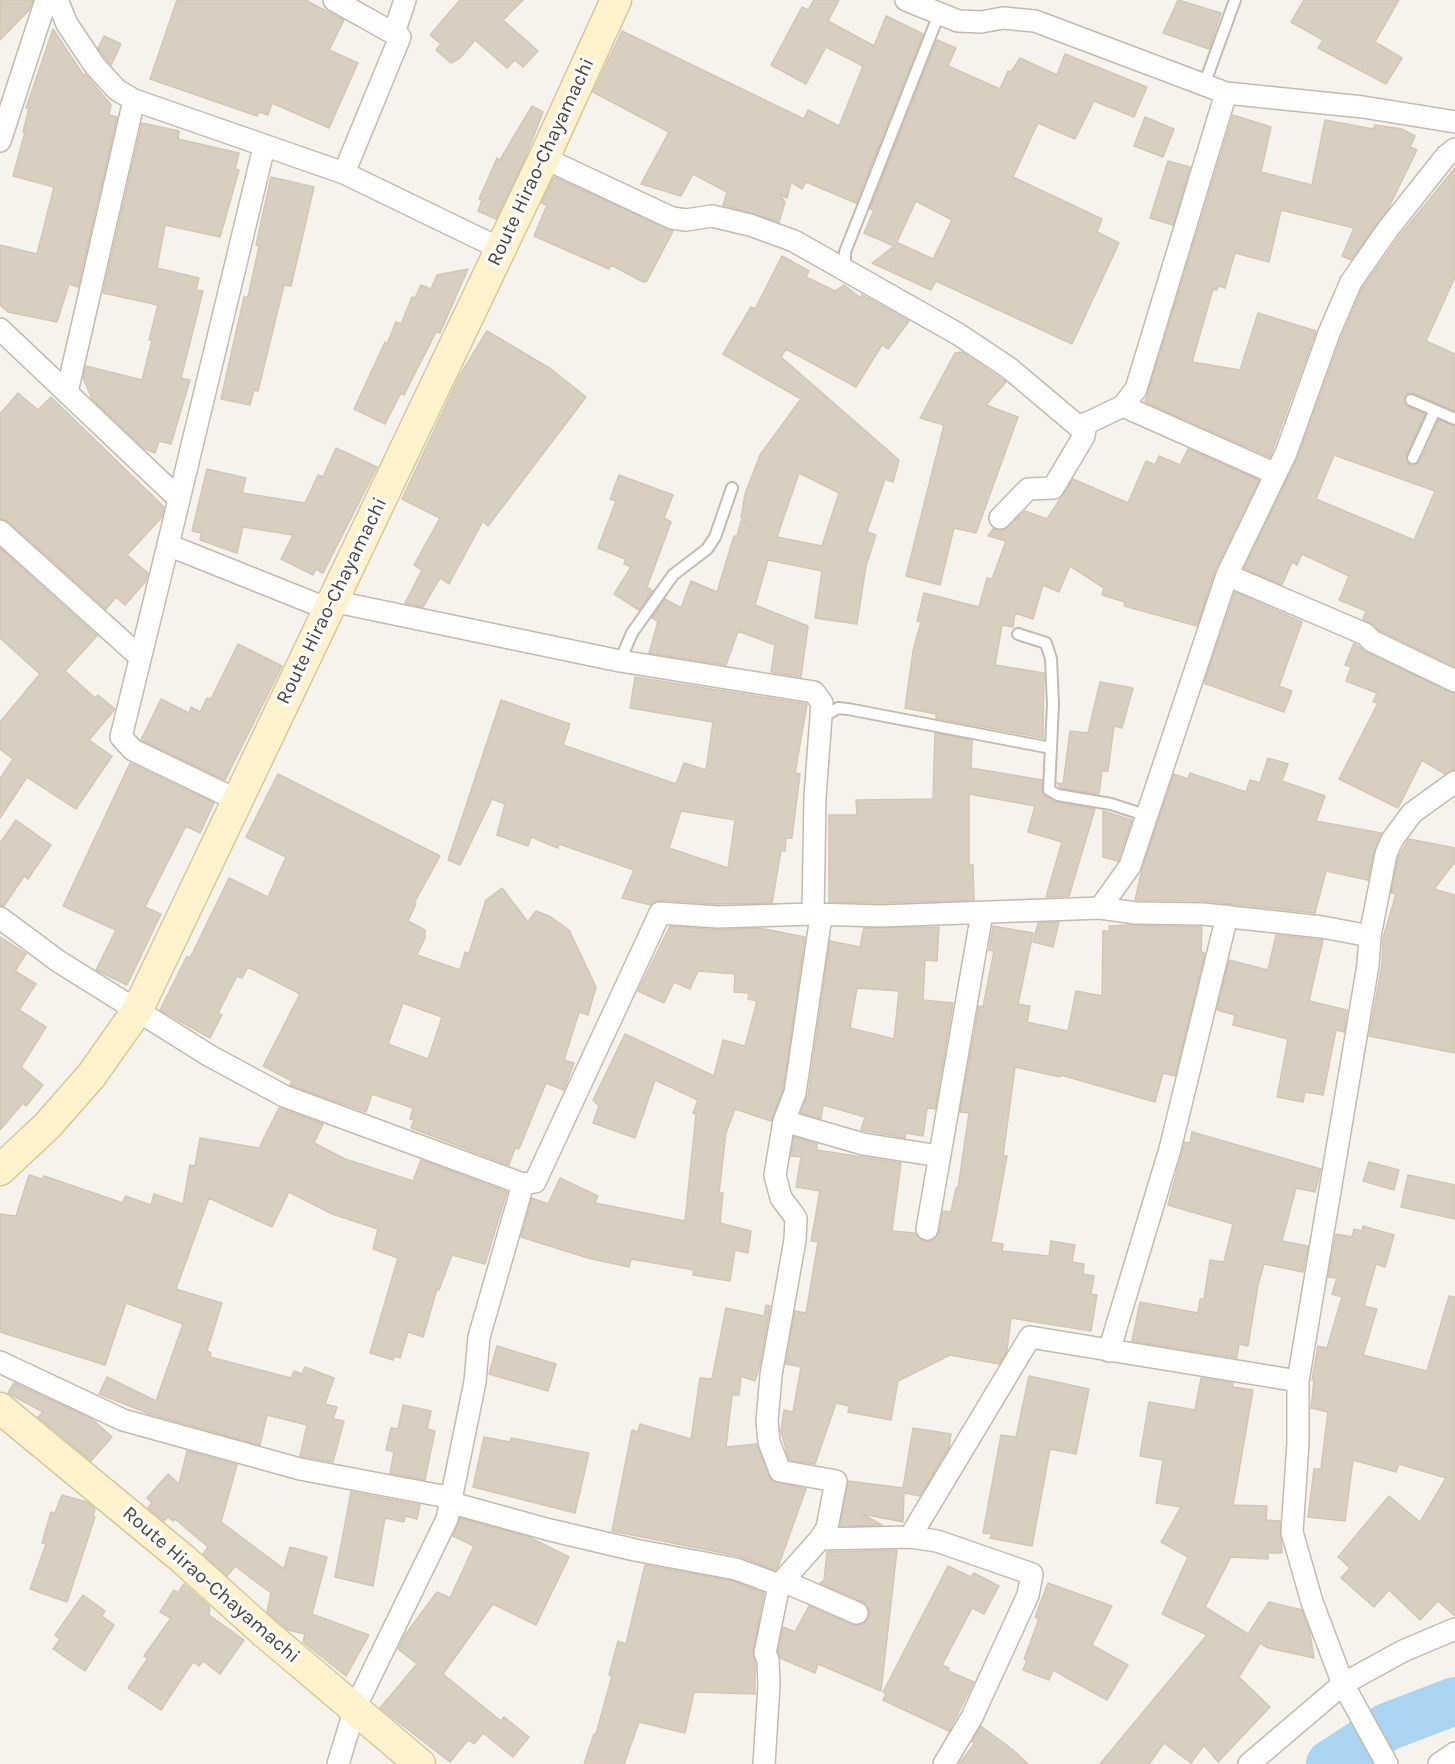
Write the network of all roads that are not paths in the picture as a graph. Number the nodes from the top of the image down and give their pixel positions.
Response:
1 (46, 0) edge
2 (57, 0) edge
3 (334, 0) edge
4 (405, 0) edge
5 (616, 0) edge
6 (906, 0) edge
7 (1235, 0) edge
8 (1017, 10) edge
9 (939, 14) junction
10 (394, 33) junction
11 (1204, 85) junction
12 (1226, 93) junction
13 (134, 100) junction
14 (1455, 122) edge
15 (2, 127) edge
16 (264, 147) junction
17 (1455, 149) edge
18 (544, 158) junction
19 (344, 173) junction
20 (501, 249) junction
21 (845, 269) junction
22 (0, 329) edge
23 (66, 392) junction
24 (1411, 400) dead end
25 (1123, 406) junction
26 (1435, 410) junction
27 (1455, 418) edge
28 (1086, 423) junction
29 (1413, 458) dead end
30 (1276, 474) junction
31 (732, 488) dead end
32 (178, 498) junction
33 (1000, 518) dead end
34 (0, 531) edge
35 (168, 545) junction
36 (1227, 575) junction
37 (330, 605) junction
38 (1018, 634) dead end
39 (140, 657) junction
40 (620, 661) junction
41 (1455, 681) edge
42 (821, 718) junction
43 (1050, 748) junction
44 (1455, 782) edge
45 (237, 800) junction
46 (1148, 816) junction
47 (1100, 908) junction
48 (982, 913) junction
49 (817, 915) junction
50 (1227, 916) junction
51 (0, 918) edge
52 (1370, 936) junction
53 (137, 1011) junction
54 (784, 1120) junction
55 (939, 1156) junction
56 (0, 1170) edge
57 (523, 1184) junction
58 (927, 1229) dead end
59 (1109, 1351) junction
60 (0, 1362) edge
61 (1298, 1381) junction
62 (0, 1408) edge
63 (452, 1501) junction
64 (910, 1537) junction
65 (820, 1539) junction
66 (781, 1583) junction
67 (857, 1613) dead end
68 (1455, 1629) edge
69 (1346, 1690) junction
70 (355, 1708) junction
71 (1455, 1753) edge
72 (338, 1764) edge
73 (420, 1764) edge
74 (764, 1764) edge
75 (944, 1764) edge
76 (1249, 1764) edge
77 (1387, 1764) edge
78 (1439, 1764) edge

1 - 15 street
2 - 13 street
3 - 10 street
4 - 10 street
5 - 18 main road, Route Hirao-Chayamachi
6 - 9 street
7 - 11 lane
8 - 9 street
8 - 11 street
9 - 21 lane
10 - 19 street
11 - 12 street
12 - 14 street
12 - 25 street
13 - 16 street
13 - 23 street
16 - 19 street
16 - 32 street
17 - 30 street
18 - 20 main road, Route Hirao-Chayamachi
18 - 21 street
19 - 20 street
20 - 37 main road, Route Hirao-Chayamachi
21 - 28 street
22 - 23 street
23 - 32 street
24 - 26 lane
25 - 28 street
25 - 30 street
26 - 27 lane
26 - 29 lane
28 - 33 street
30 - 36 street
31 - 40 lane
32 - 35 street
34 - 39 street
35 - 37 street
35 - 39 street
36 - 41 street
36 - 46 street
37 - 40 street
37 - 45 main road, Route Hirao-Chayamachi
38 - 43 lane
39 - 45 street
40 - 42 street
42 - 43 lane
42 - 49 street
43 - 46 lane
44 - 52 street
45 - 53 main road, Route Hirao-Chayamachi
46 - 47 street
47 - 48 street
47 - 50 street
48 - 49 street
48 - 55 street
49 - 54 street
49 - 57 street
50 - 52 street
50 - 59 street
51 - 53 street
52 - 61 street
53 - 56 main road, Route Hirao-Chayamachi
53 - 57 street
54 - 55 street
54 - 65 street
55 - 58 street
57 - 63 street
59 - 61 street
59 - 64 street
60 - 63 street
61 - 69 street
62 - 70 main road, Route Hirao-Chayamachi
63 - 66 street
63 - 70 street
64 - 65 street
64 - 75 street
65 - 66 street
66 - 67 street
66 - 74 street
68 - 69 street
69 - 76 street
69 - 77 street
70 - 72 street
70 - 73 main road, Route Hirao-Chayamachi
71 - 78 street

